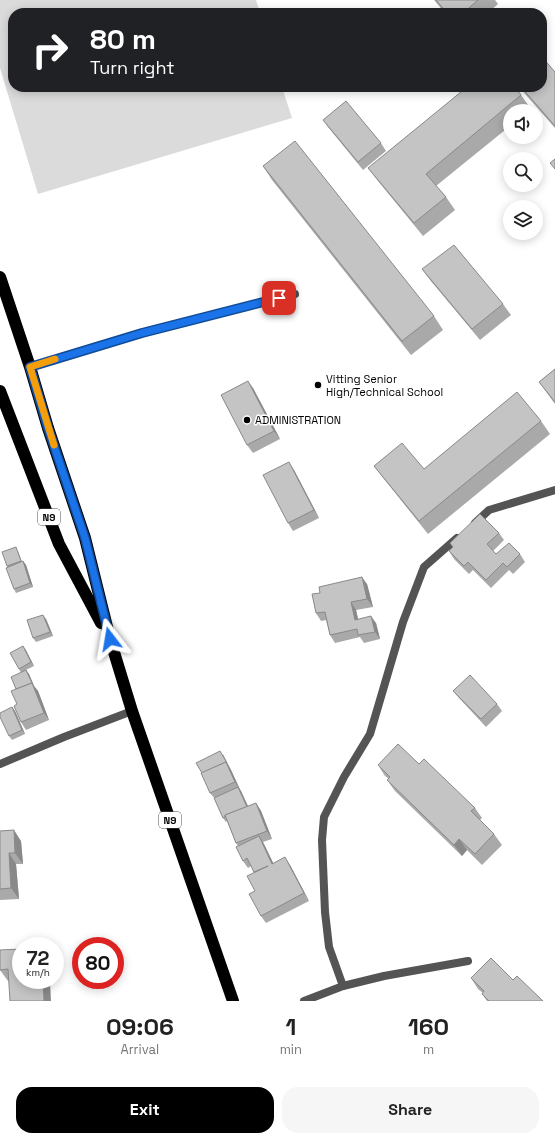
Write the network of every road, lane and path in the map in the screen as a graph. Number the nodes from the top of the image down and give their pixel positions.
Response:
1 (0, 277) edge
2 (294, 294) dead end
3 (30, 367) junction
4 (0, 391) edge
5 (555, 490) edge
6 (110, 639) junction
7 (132, 712) junction
8 (0, 764) edge
9 (468, 961) dead end
10 (343, 986) junction
11 (233, 1001) edge
12 (304, 1001) edge

1 - 3 highway, N9
2 - 3 street
3 - 6 highway, N9
4 - 6 highway, N9
5 - 10 street
6 - 7 highway, N9
7 - 8 street
7 - 11 highway, N9
9 - 10 street
10 - 12 street

